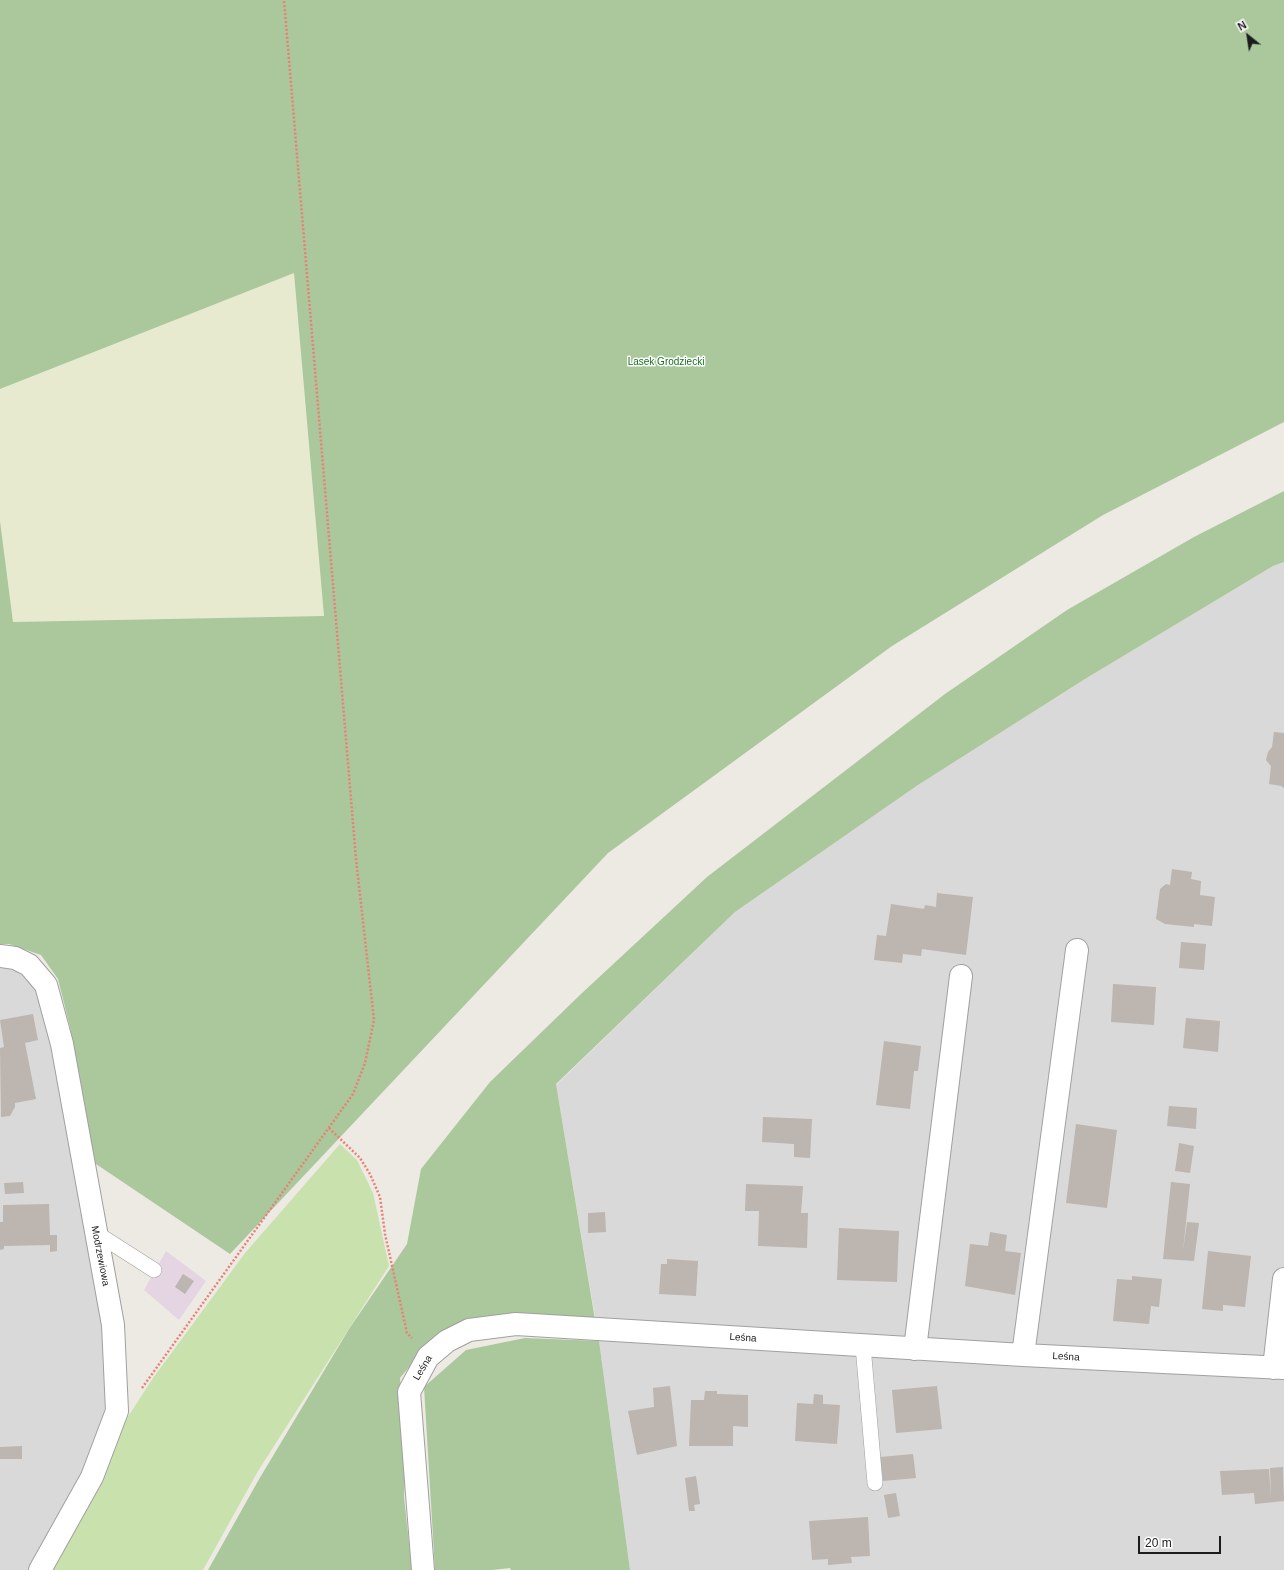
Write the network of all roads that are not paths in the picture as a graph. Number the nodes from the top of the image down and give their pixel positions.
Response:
1 (1077, 950) dead end
2 (0, 956) edge
3 (961, 976) dead end
4 (96, 1234) junction
5 (154, 1270) dead end
6 (1284, 1279) edge
7 (863, 1346) junction
8 (915, 1349) junction
9 (1023, 1355) junction
10 (1279, 1368) edge
11 (875, 1483) dead end
12 (40, 1570) edge
13 (423, 1570) edge

1 - 9 street
2 - 4 street, Modrzewiowa
3 - 8 street
4 - 5 lane
4 - 12 street, Modrzewiowa
6 - 10 street
7 - 8 street, Leśna
7 - 11 lane
7 - 13 street, Leśna
8 - 9 street, Leśna
9 - 10 street, Leśna

